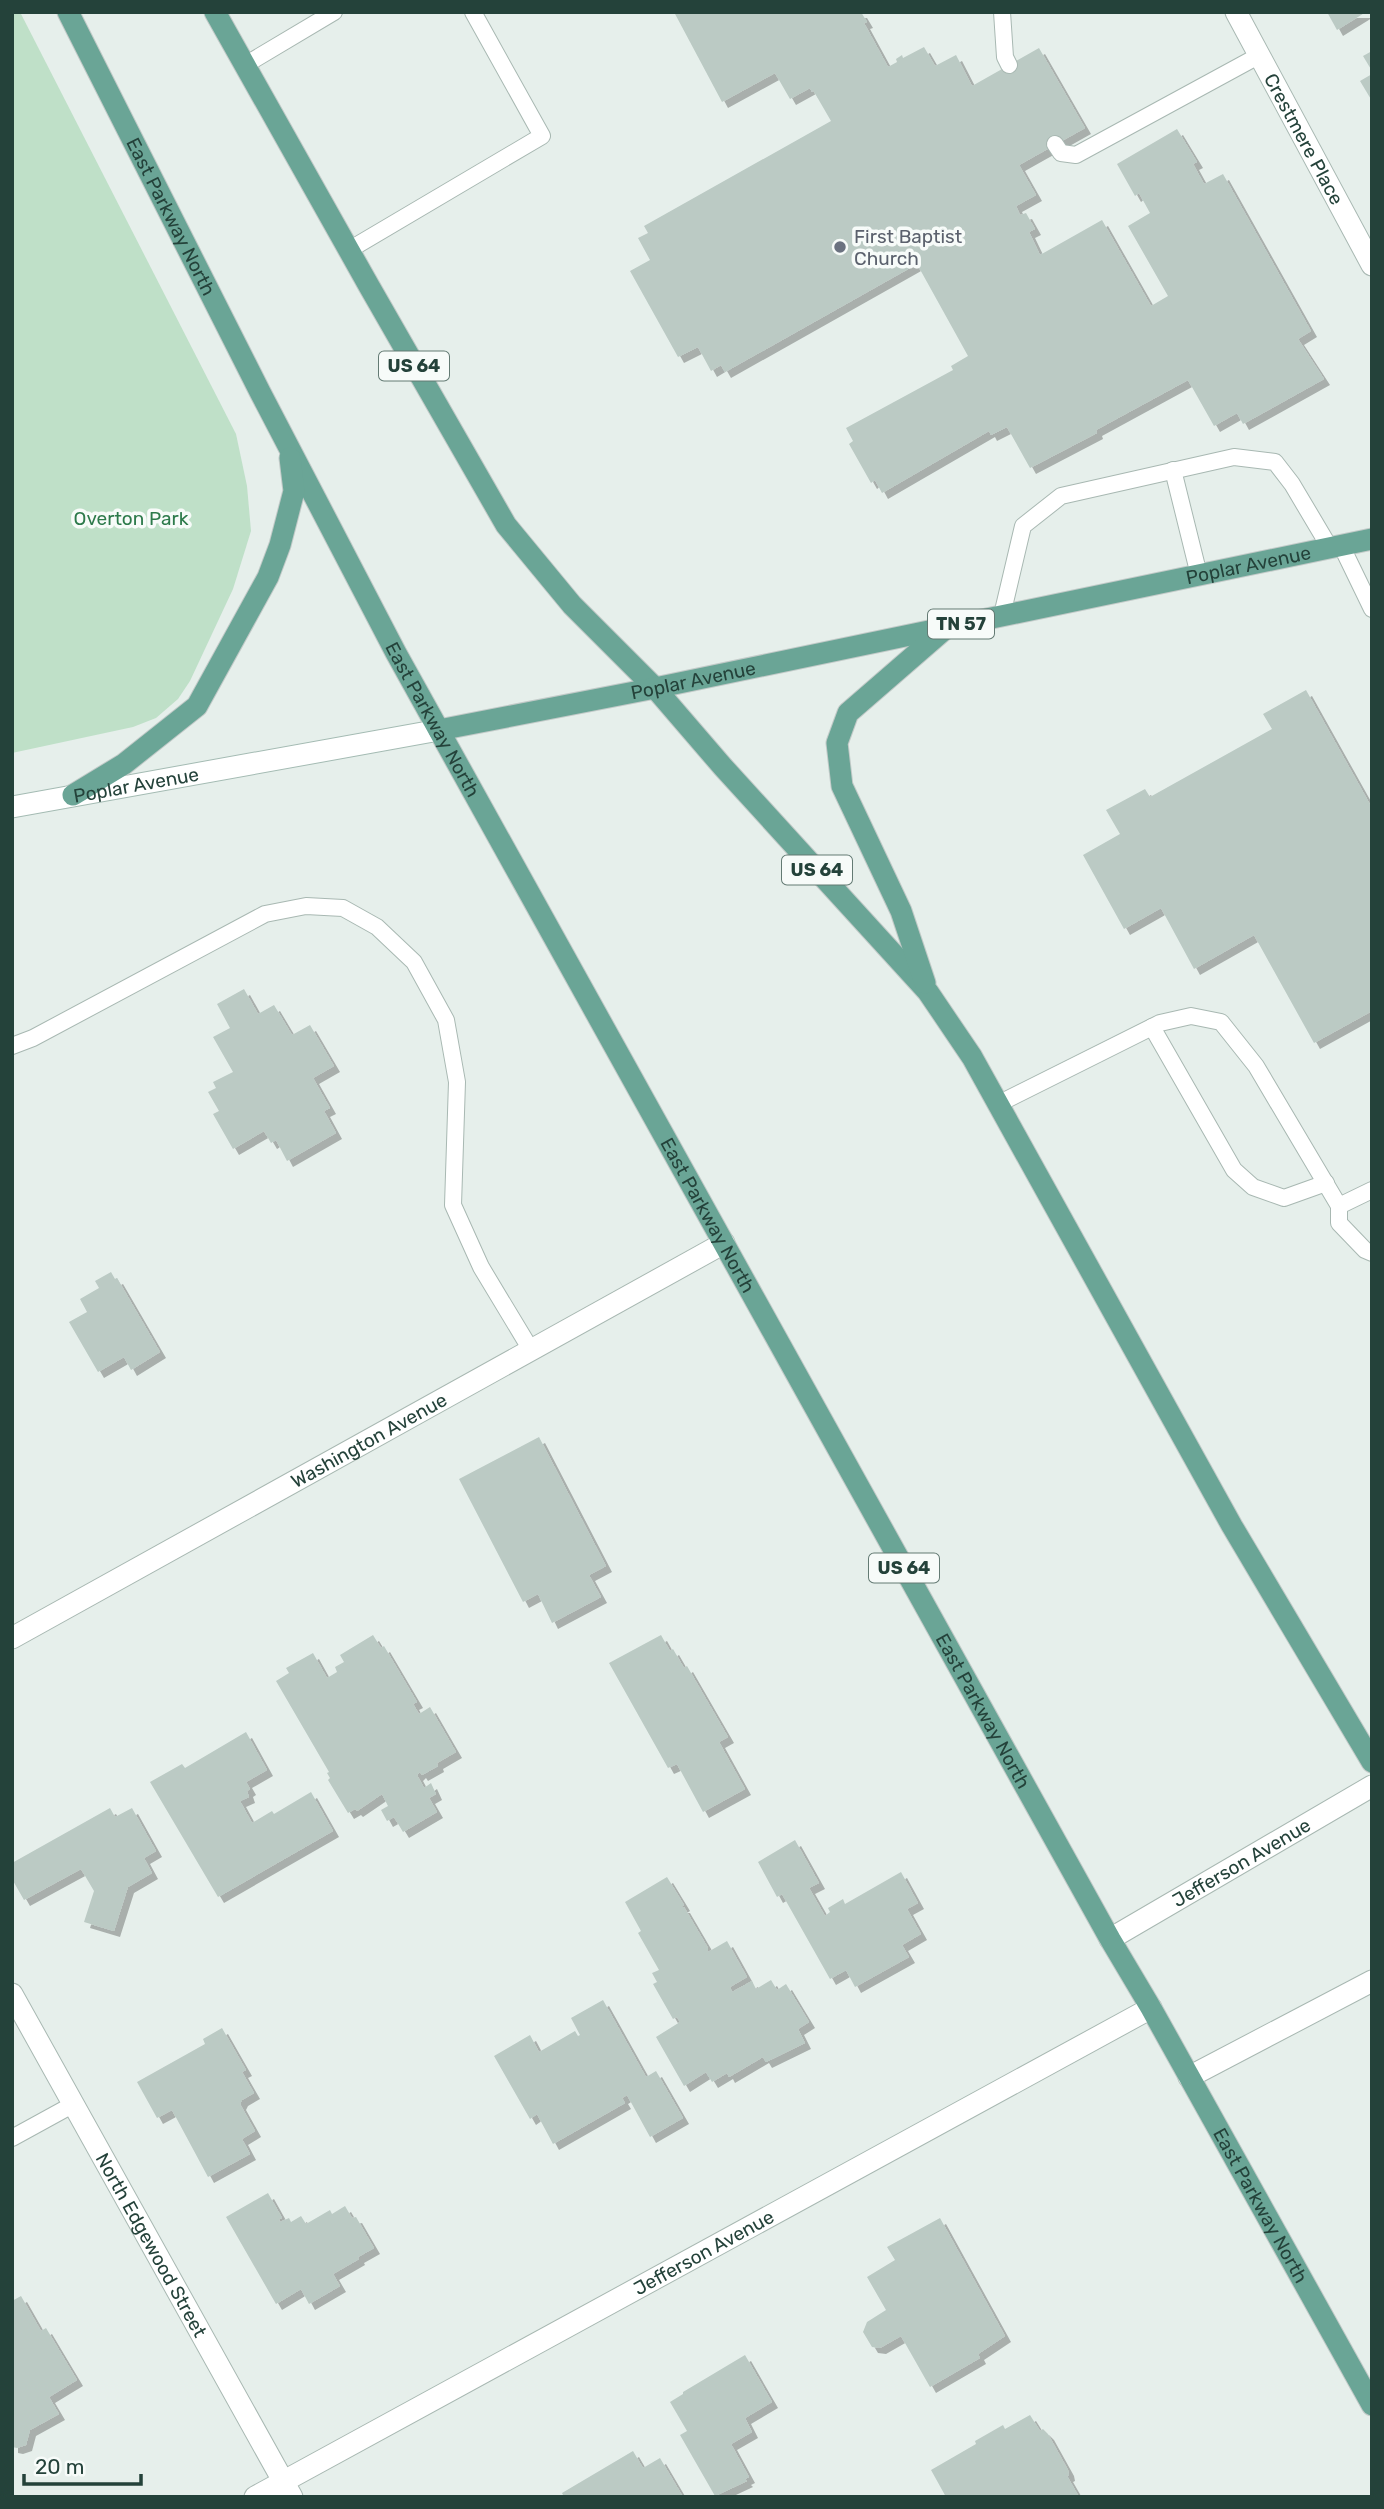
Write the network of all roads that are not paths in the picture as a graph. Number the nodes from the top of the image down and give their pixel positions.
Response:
1 (68, 12) edge
2 (215, 12) edge
3 (334, 12) edge
4 (473, 12) edge
5 (1002, 12) edge
6 (1236, 12) edge
7 (1260, 55) junction
8 (245, 65) junction
9 (1009, 65) dead end
10 (1055, 144) dead end
11 (349, 250) junction
12 (1372, 265) edge
13 (288, 445) junction
14 (1173, 470) junction
15 (1372, 539) edge
16 (1335, 547) junction
17 (1199, 575) junction
18 (1372, 609) edge
19 (1002, 615) junction
20 (949, 626) junction
21 (655, 688) junction
22 (439, 730) junction
23 (73, 795) junction
24 (12, 807) edge
25 (928, 992) junction
26 (1152, 1027) junction
27 (12, 1046) edge
28 (998, 1104) junction
29 (1326, 1183) junction
30 (1372, 1190) edge
31 (1339, 1206) junction
32 (724, 1243) junction
33 (1372, 1253) edge
34 (531, 1350) junction
35 (12, 1638) edge
36 (1372, 1762) edge
37 (1372, 1786) edge
38 (1110, 1939) junction
39 (1372, 1981) edge
40 (12, 1994) edge
41 (1151, 2008) junction
42 (1189, 2077) junction
43 (74, 2104) junction
44 (12, 2138) edge
45 (1372, 2405) edge
46 (287, 2489) edge
47 (255, 2497) edge

1 - 13 main road, East Parkway North / US 64
2 - 8 main road, US 64
3 - 8 lane
4 - 11 lane
5 - 9 lane
6 - 7 street, Crestmere Place
7 - 10 lane
7 - 12 street, Crestmere Place
8 - 11 main road, US 64
11 - 21 main road, US 64
13 - 22 main road, East Parkway North / US 64
13 - 23 main road
14 - 16 lane
14 - 17 lane
14 - 19 lane
15 - 16 main road, Poplar Avenue / TN 57
16 - 17 main road, Poplar Avenue / TN 57
16 - 18 lane
17 - 19 main road, Poplar Avenue / TN 57
19 - 20 main road, Poplar Avenue / TN 57
20 - 21 main road, Poplar Avenue / TN 57
20 - 25 main road
21 - 22 main road, Poplar Avenue / TN 57
21 - 25 main road, US 64
22 - 23 street, Poplar Avenue
22 - 32 main road, East Parkway North / US 64
23 - 24 street, Poplar Avenue
25 - 28 main road, US 64
26 - 28 lane
26 - 29 lane
26 - 29 lane
27 - 34 lane
28 - 36 main road, US 64
29 - 31 lane
30 - 31 lane
31 - 33 lane
32 - 34 street, Washington Avenue
32 - 38 main road, East Parkway North / US 64
34 - 35 street, Washington Avenue
37 - 38 street, Jefferson Avenue
38 - 41 main road, East Parkway North / US 64
39 - 42 street
40 - 43 street, North Edgewood Street
41 - 42 main road, East Parkway North / US 64
41 - 46 street, Jefferson Avenue
42 - 45 main road, East Parkway North / US 64
43 - 44 lane
43 - 46 street, North Edgewood Street
46 - 47 street, Jefferson Avenue

